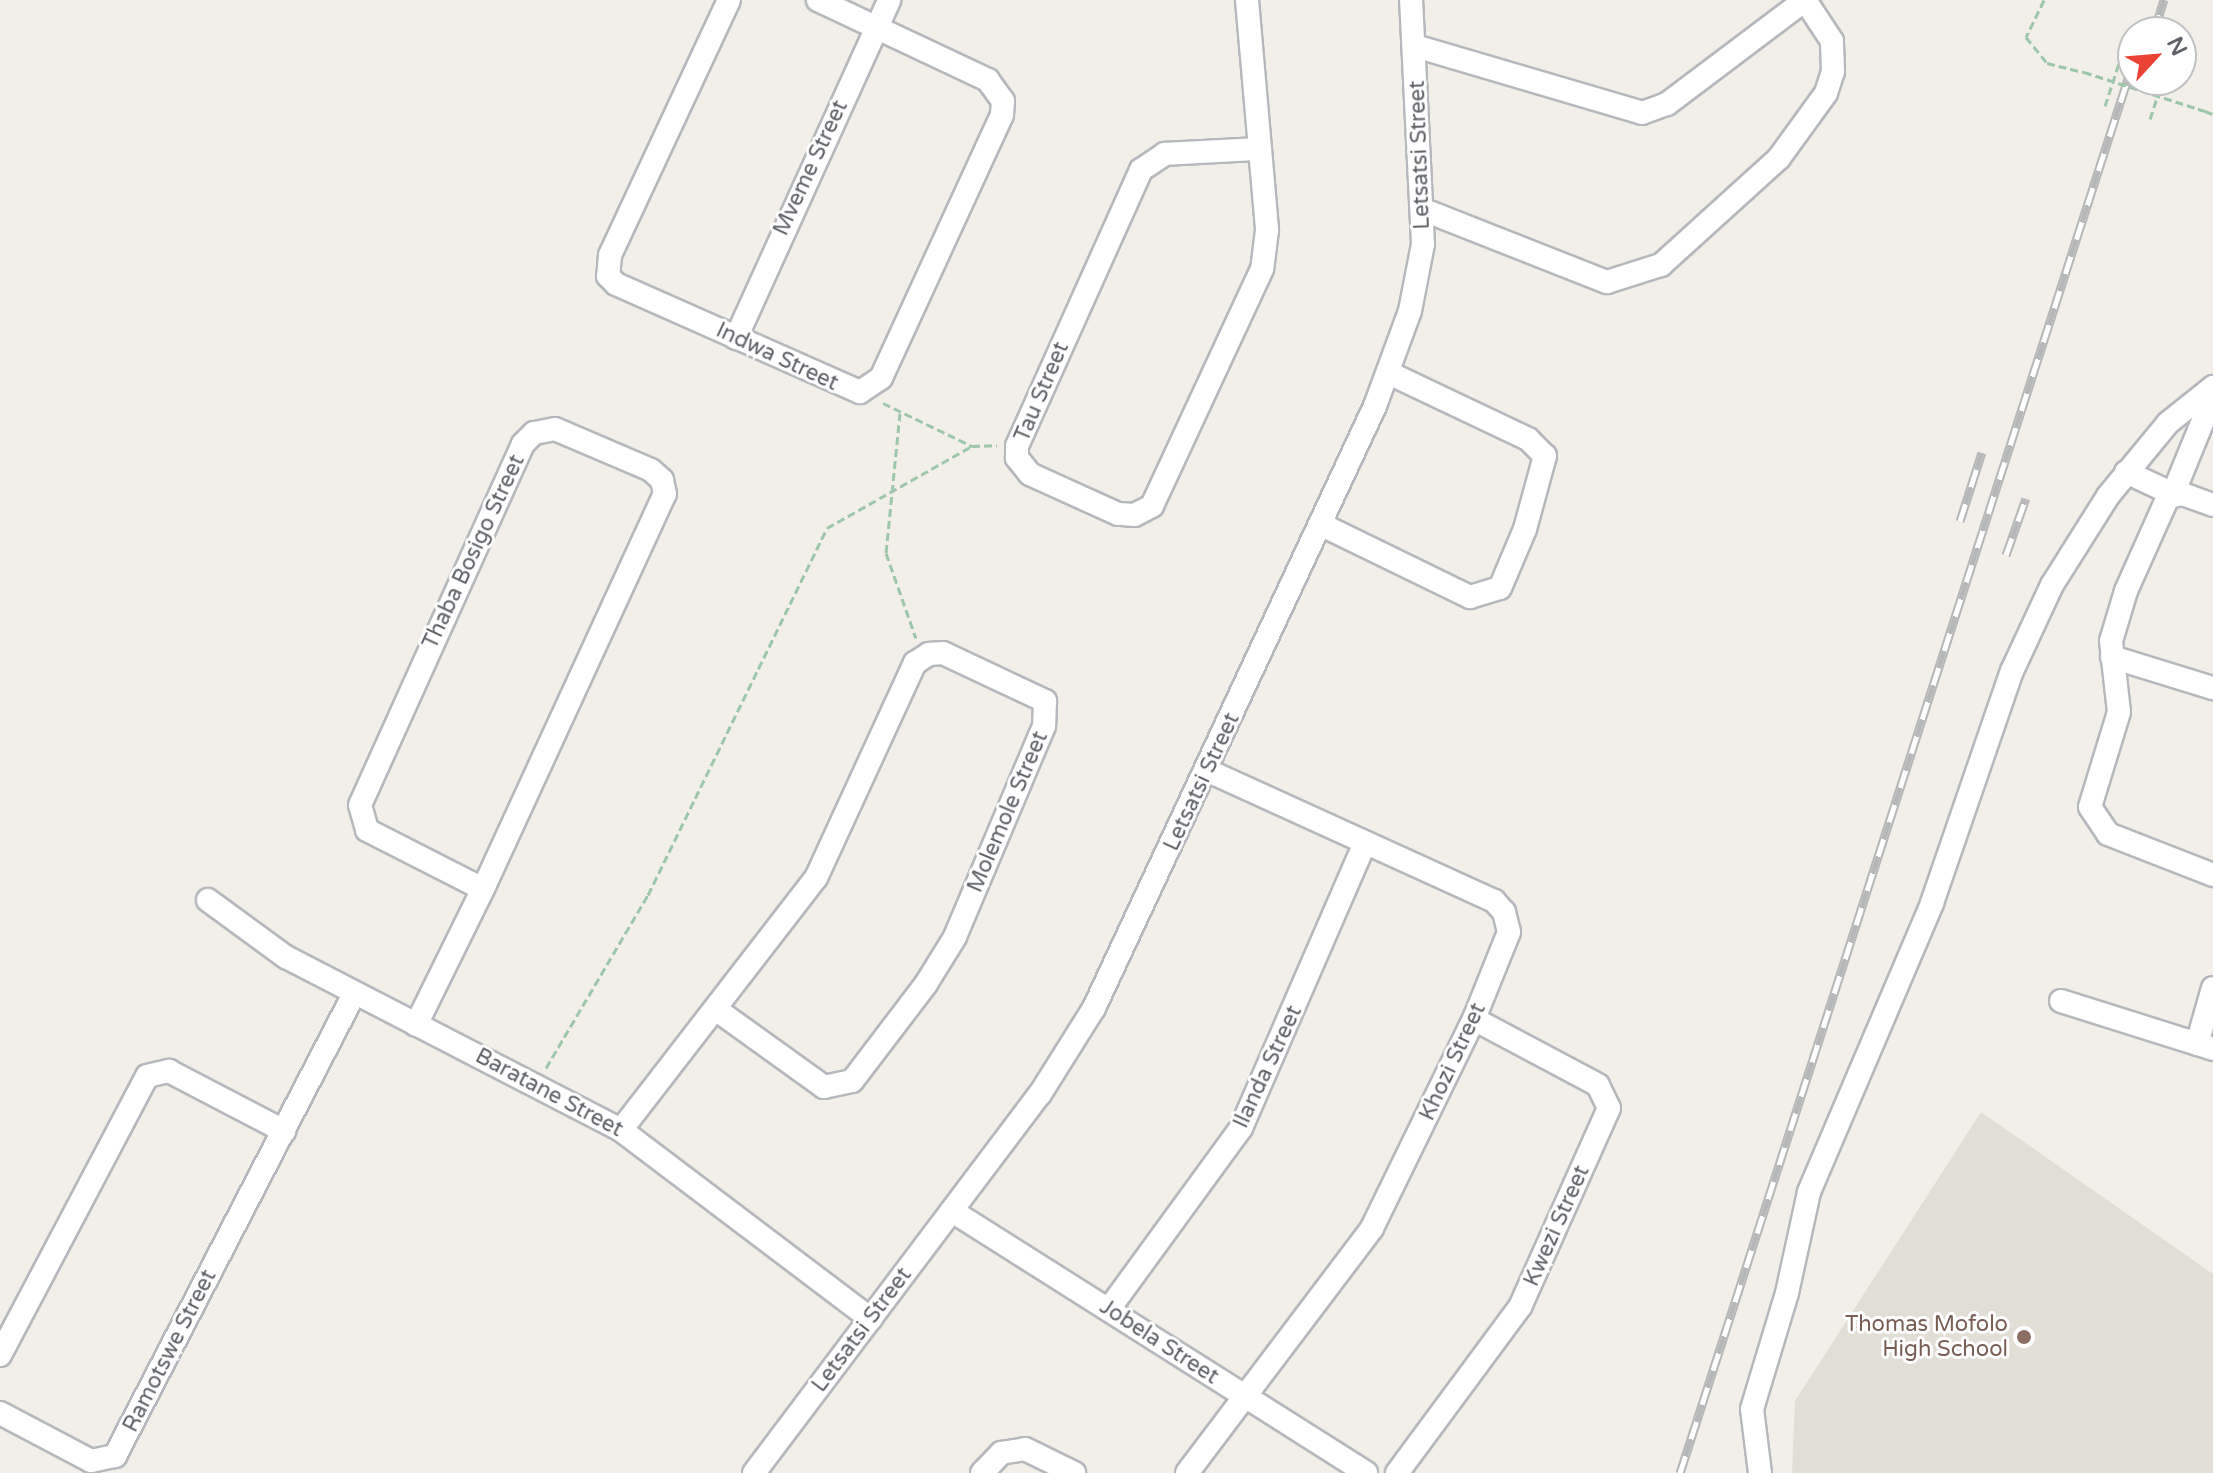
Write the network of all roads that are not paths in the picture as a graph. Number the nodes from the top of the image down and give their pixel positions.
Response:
1 (729, 0) edge
2 (818, 0) edge
3 (889, 0) edge
4 (1247, 0) edge
5 (1411, 0) edge
6 (1805, 0) edge
7 (878, 27) junction
8 (1415, 46) junction
9 (1258, 149) junction
10 (1424, 210) junction
11 (736, 338) junction
12 (1389, 373) junction
13 (2213, 387) edge
14 (2213, 396) edge
15 (2126, 472) junction
16 (2173, 494) junction
17 (2213, 505) edge
18 (1320, 524) junction
19 (2112, 657) junction
20 (2213, 688) edge
21 (1209, 771) junction
22 (1365, 843) junction
23 (2213, 875) edge
24 (483, 889) junction
25 (208, 900) dead end
26 (2213, 988) edge
27 (354, 994) junction
28 (2061, 1001) dead end
29 (717, 1010) junction
30 (1474, 1019) junction
31 (416, 1025) junction
32 (2205, 1047) edge
33 (621, 1130) junction
34 (284, 1131) junction
35 (952, 1211) junction
36 (1109, 1309) junction
37 (871, 1319) junction
38 (0, 1355) edge
39 (1246, 1400) junction
40 (0, 1413) edge
41 (754, 1473) edge
42 (982, 1473) edge
43 (1074, 1473) edge
44 (1187, 1473) edge
45 (1366, 1473) edge
46 (1397, 1473) edge
47 (1760, 1473) edge

1 - 11 street, Indwa Street
2 - 7 street, Indwa Street
3 - 7 street, Mveme Street
4 - 9 street, Tau Street
5 - 8 street, Letsatsi Street
6 - 8 street
6 - 10 street
7 - 11 street, Mveme Street
7 - 11 street, Indwa Street
8 - 10 street, Letsatsi Street
9 - 9 street, Tau Street
10 - 12 street, Letsatsi Street
12 - 18 street, Letsatsi Street
12 - 18 street
13 - 15 street
14 - 16 street
15 - 16 street
15 - 47 street
16 - 17 street
16 - 19 street
18 - 21 street, Letsatsi Street
19 - 20 street
19 - 23 street
21 - 22 street, Khozi Street
21 - 35 street, Letsatsi Street
22 - 30 street, Khozi Street
22 - 36 street, Ilanda Street
24 - 24 street, Thaba Bosigo Street
24 - 31 street, Thaba Bosigo Street
25 - 27 street, Baratane Street
26 - 32 street
27 - 31 street, Baratane Street
27 - 34 street, Ramotswe Street
28 - 32 street
29 - 29 street, Molemole Street
29 - 33 street
30 - 39 street, Khozi Street
30 - 46 street, Kwezi Street
31 - 33 street, Baratane Street
33 - 37 street, Baratane Street
34 - 38 street
34 - 40 street, Ramotswe Street
35 - 36 street, Jobela Street
35 - 37 street, Letsatsi Street
36 - 39 street, Jobela Street
37 - 41 street, Letsatsi Street
39 - 44 street, Khozi Street
39 - 45 street, Jobela Street
42 - 43 street

